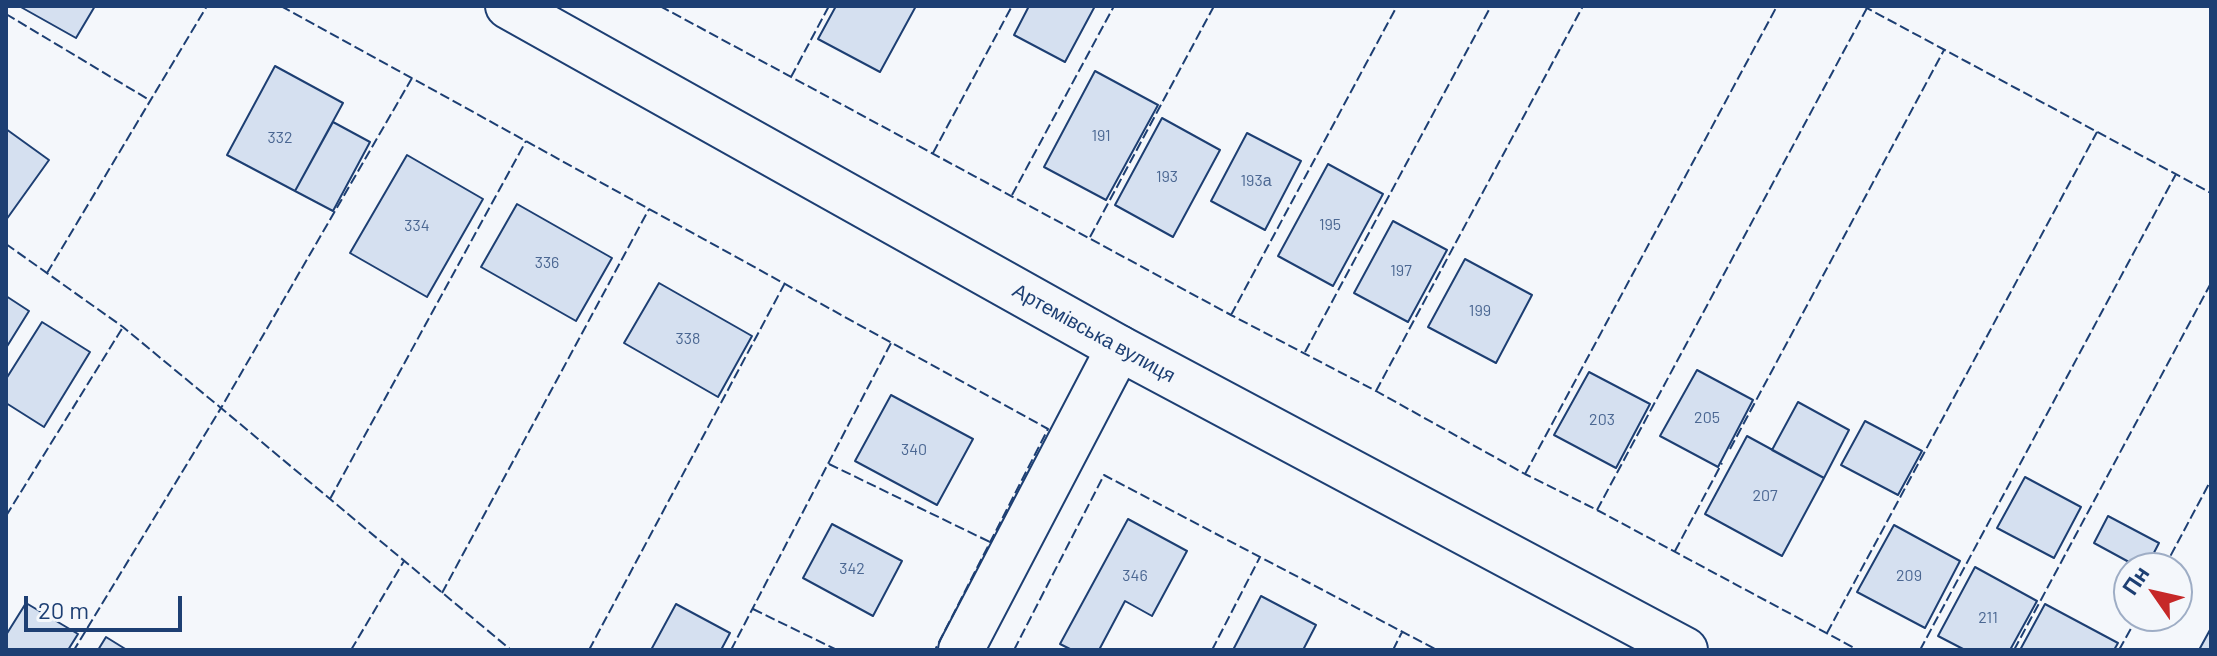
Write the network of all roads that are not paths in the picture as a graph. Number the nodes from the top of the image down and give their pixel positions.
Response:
1 (508, 6) edge
2 (1119, 348) junction
3 (961, 650) edge
4 (1685, 650) edge

1 - 2 main road, Артемівська вулиця
2 - 3 main road
2 - 4 main road, Артемівська вулиця

